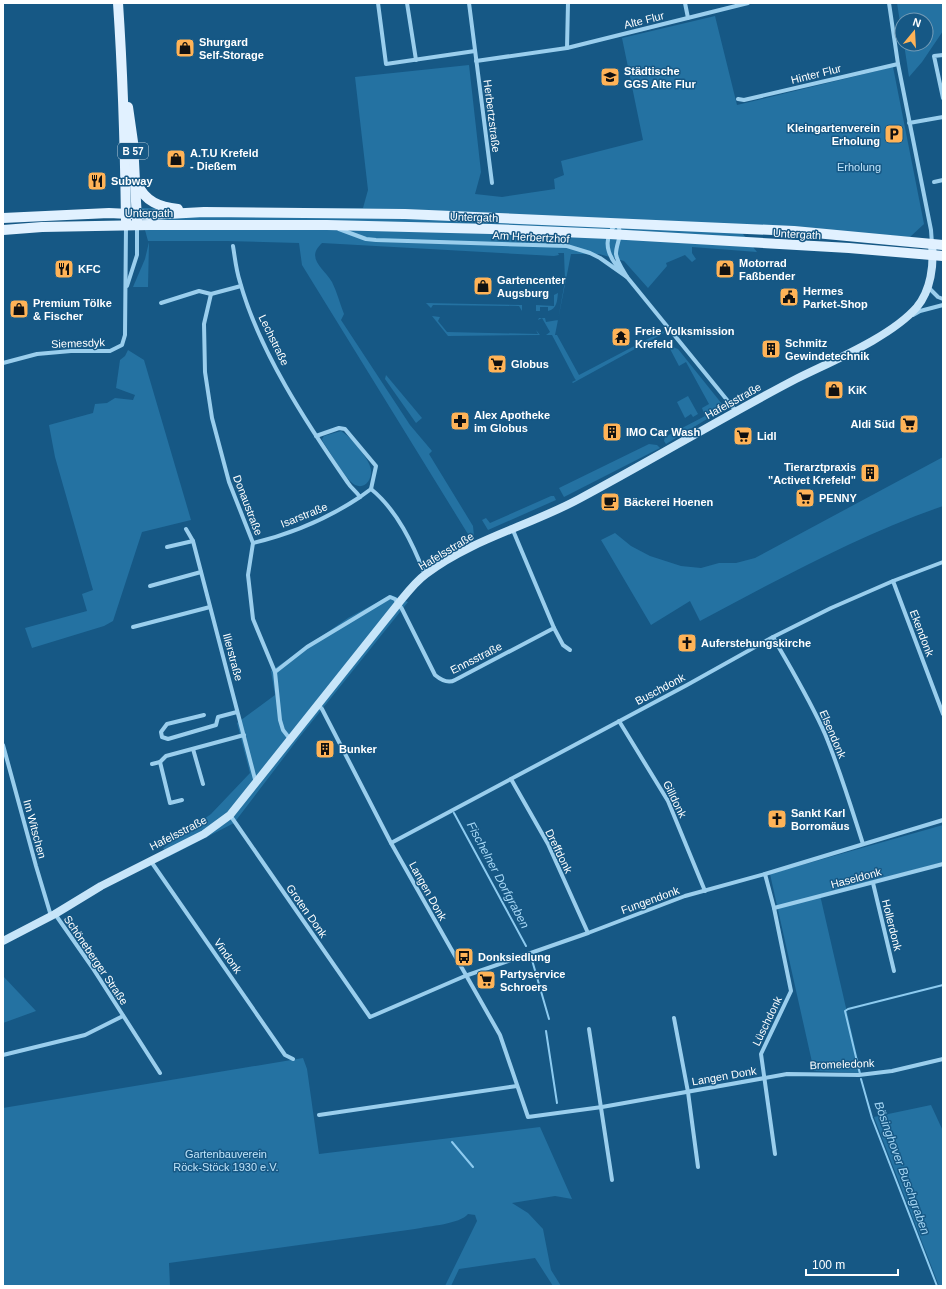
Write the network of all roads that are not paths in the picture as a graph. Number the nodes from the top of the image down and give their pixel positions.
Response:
1 (118, 3) edge
2 (378, 3) edge
3 (408, 3) edge
4 (469, 3) edge
5 (568, 3) edge
6 (685, 3) edge
7 (748, 3) edge
8 (889, 3) edge
9 (688, 18) junction
10 (567, 48) junction
11 (475, 51) junction
12 (943, 55) edge
13 (416, 60) junction
14 (476, 62) junction
15 (898, 64) junction
16 (124, 88) junction
17 (943, 98) edge
18 (738, 99) dead end
19 (943, 117) edge
20 (909, 123) junction
21 (943, 180) edge
22 (136, 182) junction
23 (934, 182) dead end
24 (492, 183) dead end
25 (204, 212) junction
26 (126, 214) junction
27 (137, 214) junction
28 (3, 218) edge
29 (618, 223) junction
30 (126, 225) junction
31 (137, 225) junction
32 (327, 225) junction
33 (3, 230) edge
34 (609, 234) junction
35 (621, 235) junction
36 (932, 244) junction
37 (943, 245) edge
38 (233, 246) dead end
39 (938, 255) edge
40 (627, 277) junction
41 (241, 286) junction
42 (928, 287) junction
43 (126, 290) junction
44 (211, 294) junction
45 (943, 299) edge
46 (161, 303) dead end
47 (943, 305) edge
48 (902, 322) junction
49 (3, 363) edge
50 (737, 411) junction
51 (316, 436) junction
52 (371, 489) junction
53 (360, 497) junction
54 (512, 528) junction
55 (186, 529) dead end
56 (193, 541) junction
57 (253, 542) junction
58 (168, 547) dead end
59 (943, 562) edge
60 (201, 572) junction
61 (425, 575) junction
62 (893, 581) junction
63 (150, 586) dead end
64 (398, 604) junction
65 (210, 607) junction
66 (133, 627) dead end
67 (554, 628) junction
68 (773, 637) junction
69 (570, 650) dead end
70 (275, 672) junction
71 (318, 706) junction
72 (238, 712) junction
73 (943, 714) edge
74 (204, 715) dead end
75 (619, 721) junction
76 (244, 735) junction
77 (291, 740) junction
78 (3, 745) edge
79 (193, 749) junction
80 (160, 762) junction
81 (152, 764) dead end
82 (511, 778) junction
83 (256, 783) junction
84 (203, 784) dead end
85 (182, 800) dead end
86 (230, 815) junction
87 (943, 820) edge
88 (391, 843) junction
89 (863, 844) junction
90 (150, 860) junction
91 (943, 864) edge
92 (765, 874) junction
93 (873, 883) junction
94 (704, 891) junction
95 (774, 908) junction
96 (53, 915) junction
97 (588, 933) junction
98 (3, 941) edge
99 (894, 971) dead end
100 (465, 976) junction
101 (122, 1016) junction
102 (370, 1017) joint
103 (674, 1018) dead end
104 (589, 1028) dead end
105 (3, 1055) edge
106 (293, 1059) dead end
107 (943, 1059) edge
108 (160, 1073) dead end
109 (764, 1079) junction
110 (518, 1086) junction
111 (688, 1092) junction
112 (602, 1107) junction
113 (319, 1115) dead end
114 (775, 1154) dead end
115 (698, 1167) dead end
116 (612, 1180) dead end

1 - 16 main road, B 57
2 - 13 street
3 - 13 street
4 - 11 street, Herbertzstraße
5 - 10 street
6 - 9 street
7 - 9 street, Alte Flur
8 - 15 street
9 - 10 street, Alte Flur
10 - 14 street, Alte Flur
11 - 13 street
11 - 14 street, Herbertzstraße
12 - 17 street
14 - 24 street, Herbertzstraße
15 - 18 street, Hinter Flur
15 - 20 street
16 - 22 main road, B 57
16 - 26 main road, B 57
19 - 20 street
20 - 36 street
21 - 23 street
22 - 25 main road, Untergath
22 - 27 main road, B 57
25 - 27 main road, Untergath
25 - 29 main road, Untergath
26 - 27 main road, Untergath
26 - 28 main road, Untergath
26 - 30 main road, B 57
27 - 31 main road, B 57
29 - 34 street
29 - 35 street
29 - 36 main road, Untergath
30 - 31 main road, Untergath
30 - 33 main road, Untergath
30 - 43 street, Siemesdyk
31 - 32 main road, Untergath
31 - 43 street, Siemesdyk
32 - 34 main road, Untergath
32 - 40 street, Am Herbertzhof
34 - 35 main road, Untergath
34 - 40 street
35 - 39 main road, Untergath
35 - 40 street
36 - 37 main road, Untergath
36 - 39 main road, Hafelsstraße
38 - 41 street, Lechstraße
39 - 42 main road, Hafelsstraße
40 - 50 street, Am Herbertzhof
41 - 44 street
41 - 51 street, Lechstraße
42 - 45 street
42 - 48 main road, Hafelsstraße
43 - 49 street, Siemesdyk
44 - 46 street
44 - 57 street, Donaustraße
47 - 48 street
48 - 50 main road, Hafelsstraße
50 - 54 main road, Hafelsstraße
51 - 52 street
51 - 53 street, Lechstraße
52 - 53 street
52 - 61 street
53 - 57 street, Isarstraße
54 - 61 main road, Hafelsstraße
54 - 67 street
55 - 56 street, Illerstraße
56 - 58 street
56 - 60 street, Illerstraße
57 - 70 street, Donaustraße
59 - 62 street, Buschdonk
60 - 63 street
60 - 65 street, Illerstraße
61 - 64 main road, Hafelsstraße
62 - 68 street, Buschdonk
62 - 73 street, Ekendonk
64 - 67 street, Ennsstraße
64 - 70 street
64 - 71 main road, Hafelsstraße
65 - 66 street
65 - 72 street, Illerstraße
67 - 69 street
68 - 75 street, Buschdonk
68 - 89 street, Elsendonk
70 - 77 street, Donaustraße
71 - 77 main road, Hafelsstraße
71 - 88 street, Langen Donk
72 - 74 street
72 - 76 street, Illerstraße
75 - 82 street, Buschdonk
75 - 94 street, Gilldonk
76 - 79 street
76 - 83 street, Illerstraße
77 - 83 main road, Hafelsstraße
78 - 96 street, Im Witschen
79 - 80 street
79 - 84 street
80 - 81 street
80 - 85 street
82 - 88 street, Buschdonk
82 - 97 street, Dreffdonk
83 - 86 main road, Hafelsstraße
86 - 90 main road, Hafelsstraße
86 - 102 street, Groten Donk
87 - 89 street, Fungendonk
88 - 100 street, Langen Donk
89 - 92 street, Fungendonk
90 - 96 main road, Hafelsstraße
90 - 106 street, Vindonk
91 - 93 street, Haseldonk
92 - 94 street, Fungendonk
92 - 95 street, Lüschdonk
93 - 95 street, Haseldonk
93 - 99 street, Hollerdonk
94 - 97 street, Fungendonk
95 - 109 street, Lüschdonk
96 - 98 main road, Hafelsstraße
96 - 101 street, Schöneberger Straße
97 - 100 street, Fungendonk
100 - 102 street, Fungendonk
100 - 110 street, Langen Donk
101 - 105 street, Schöneberger Straße
101 - 108 street, Schöneberger Straße
103 - 111 street, Langen Donk
104 - 112 street
107 - 109 street, Bromeledonk
109 - 111 street, Langen Donk
109 - 114 street, Lüschdonk
110 - 112 street, Langen Donk
110 - 113 street
111 - 112 street, Langen Donk
111 - 115 street, Langen Donk
112 - 116 street

